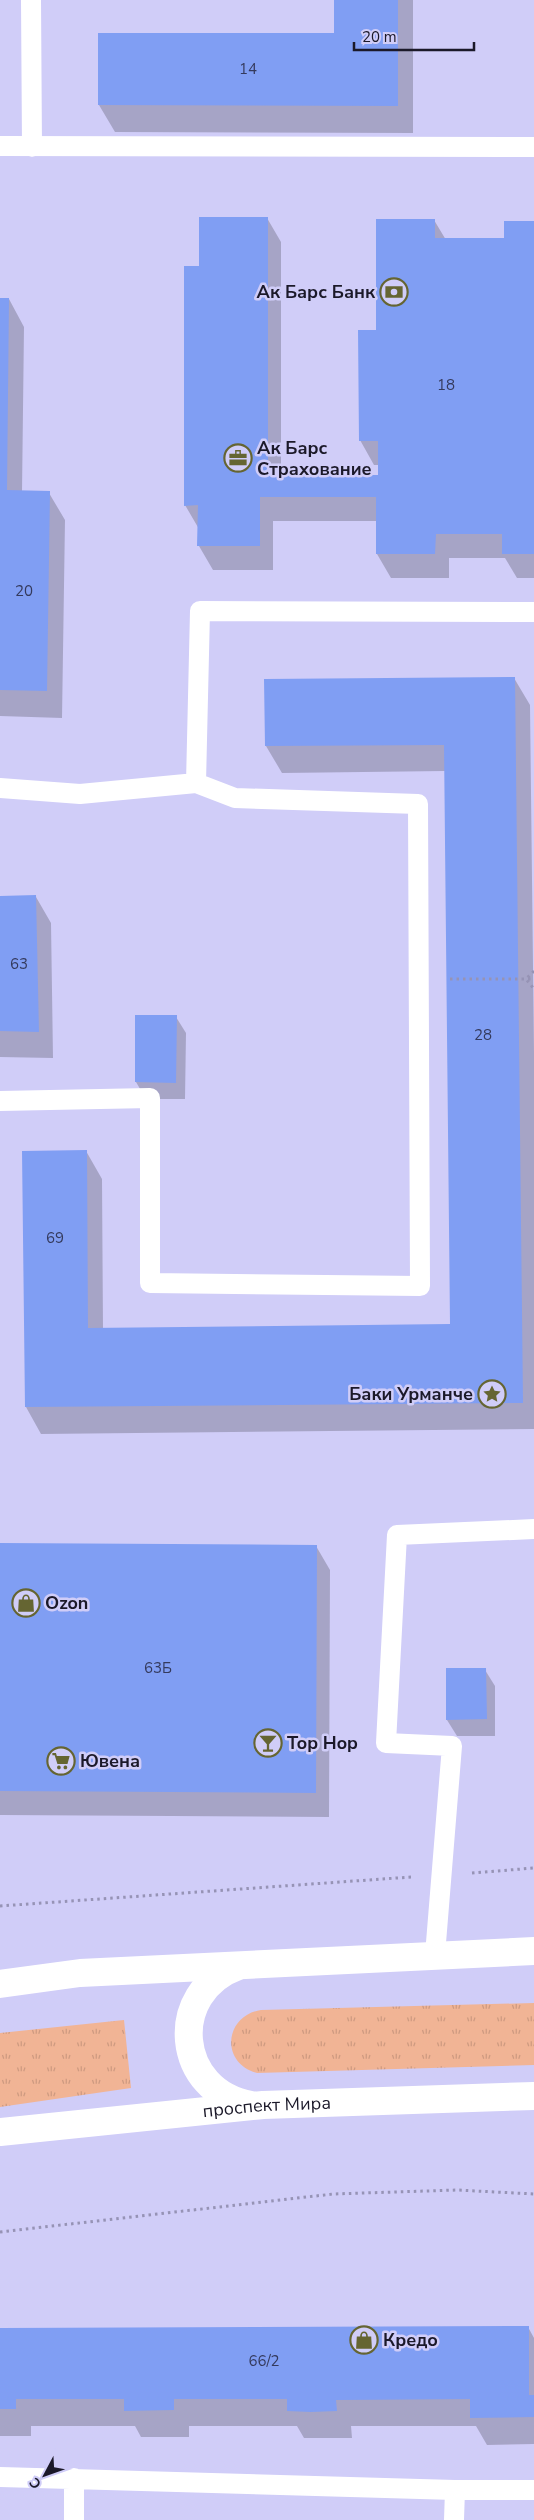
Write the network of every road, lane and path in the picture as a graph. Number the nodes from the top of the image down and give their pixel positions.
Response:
1 (31, 0) edge
2 (0, 146) edge
3 (32, 147) junction
4 (534, 147) edge
5 (534, 612) edge
6 (196, 783) junction
7 (0, 788) edge
8 (534, 971) edge
9 (419, 979) junction
10 (526, 979) junction
11 (534, 979) edge
12 (534, 989) edge
13 (0, 1101) edge
14 (534, 1529) edge
15 (534, 1868) edge
16 (442, 1875) junction
17 (0, 1906) edge
18 (534, 1951) edge
19 (435, 1955) junction
20 (255, 1963) junction
21 (0, 1984) edge
22 (534, 2096) edge
23 (263, 2105) junction
24 (0, 2132) edge
25 (534, 2194) edge
26 (0, 2232) edge
27 (0, 2477) edge
28 (74, 2478) junction
29 (455, 2490) junction
30 (534, 2490) edge
31 (74, 2520) edge
32 (454, 2520) edge

1 - 3 lane
2 - 3 lane
3 - 4 lane
5 - 6 lane
6 - 7 lane
6 - 9 lane
8 - 10 path
9 - 10 path
9 - 13 lane
10 - 11 path
10 - 12 path
14 - 16 lane
15 - 16 path
16 - 17 path
16 - 19 lane
18 - 19 main road
19 - 20 main road
20 - 21 main road
20 - 23 main road
22 - 23 main road, проспект Мира
23 - 24 main road, проспект Мира
25 - 26 path
27 - 28 lane
28 - 29 lane
28 - 31 lane
29 - 30 lane
29 - 32 lane

